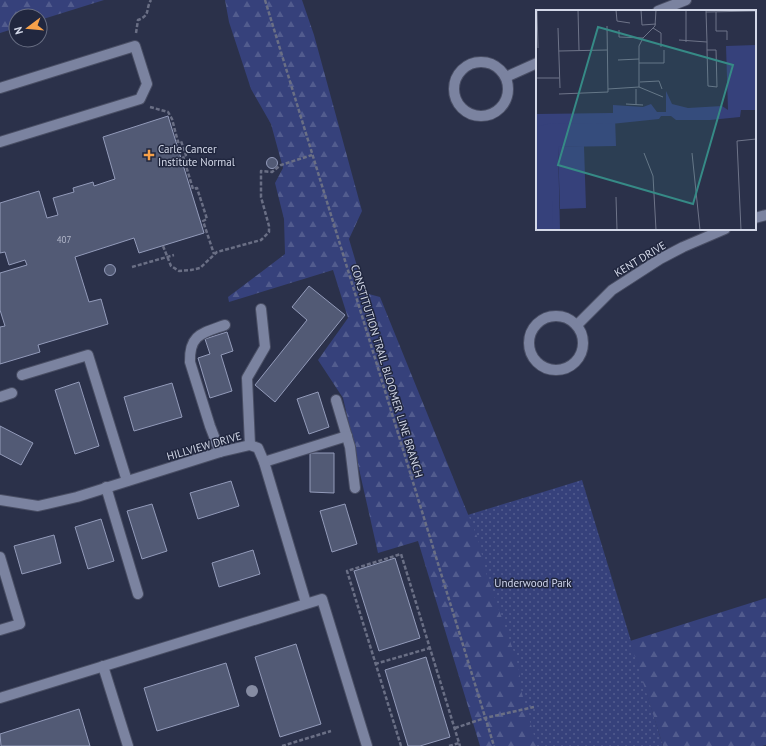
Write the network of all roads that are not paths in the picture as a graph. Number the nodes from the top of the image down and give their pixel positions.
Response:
1 (686, 0) edge
2 (661, 10) edge
3 (536, 63) edge
4 (506, 77) junction
5 (0, 88) edge
6 (0, 142) edge
7 (766, 215) edge
8 (756, 218) edge
9 (724, 230) edge
10 (261, 309) dead end
11 (225, 325) dead end
12 (577, 325) junction
13 (22, 375) dead end
14 (12, 393) dead end
15 (0, 397) edge
16 (336, 400) dead end
17 (347, 436) junction
18 (250, 445) junction
19 (220, 452) junction
20 (264, 462) junction
21 (127, 481) junction
22 (106, 487) junction
23 (355, 488) dead end
24 (0, 500) edge
25 (0, 557) edge
26 (138, 594) dead end
27 (306, 603) junction
28 (0, 630) edge
29 (103, 666) junction
30 (0, 698) edge
31 (128, 746) edge
32 (367, 746) edge

1 - 2 street
3 - 4 street
4 - 4 street
5 - 6 street
7 - 8 street
9 - 12 street, KENT DRIVE
10 - 18 street
11 - 19 street
12 - 12 street
13 - 21 street
14 - 15 street
16 - 17 street
17 - 20 street
17 - 23 street
18 - 19 street, HILLVIEW DRIVE
18 - 20 street, HILLVIEW DRIVE
19 - 21 street, HILLVIEW DRIVE
20 - 27 street, HILLVIEW DRIVE
21 - 22 street, HILLVIEW DRIVE
22 - 24 street, HILLVIEW DRIVE
22 - 26 street
25 - 28 street
27 - 29 street
27 - 32 street
29 - 30 street
29 - 31 street

